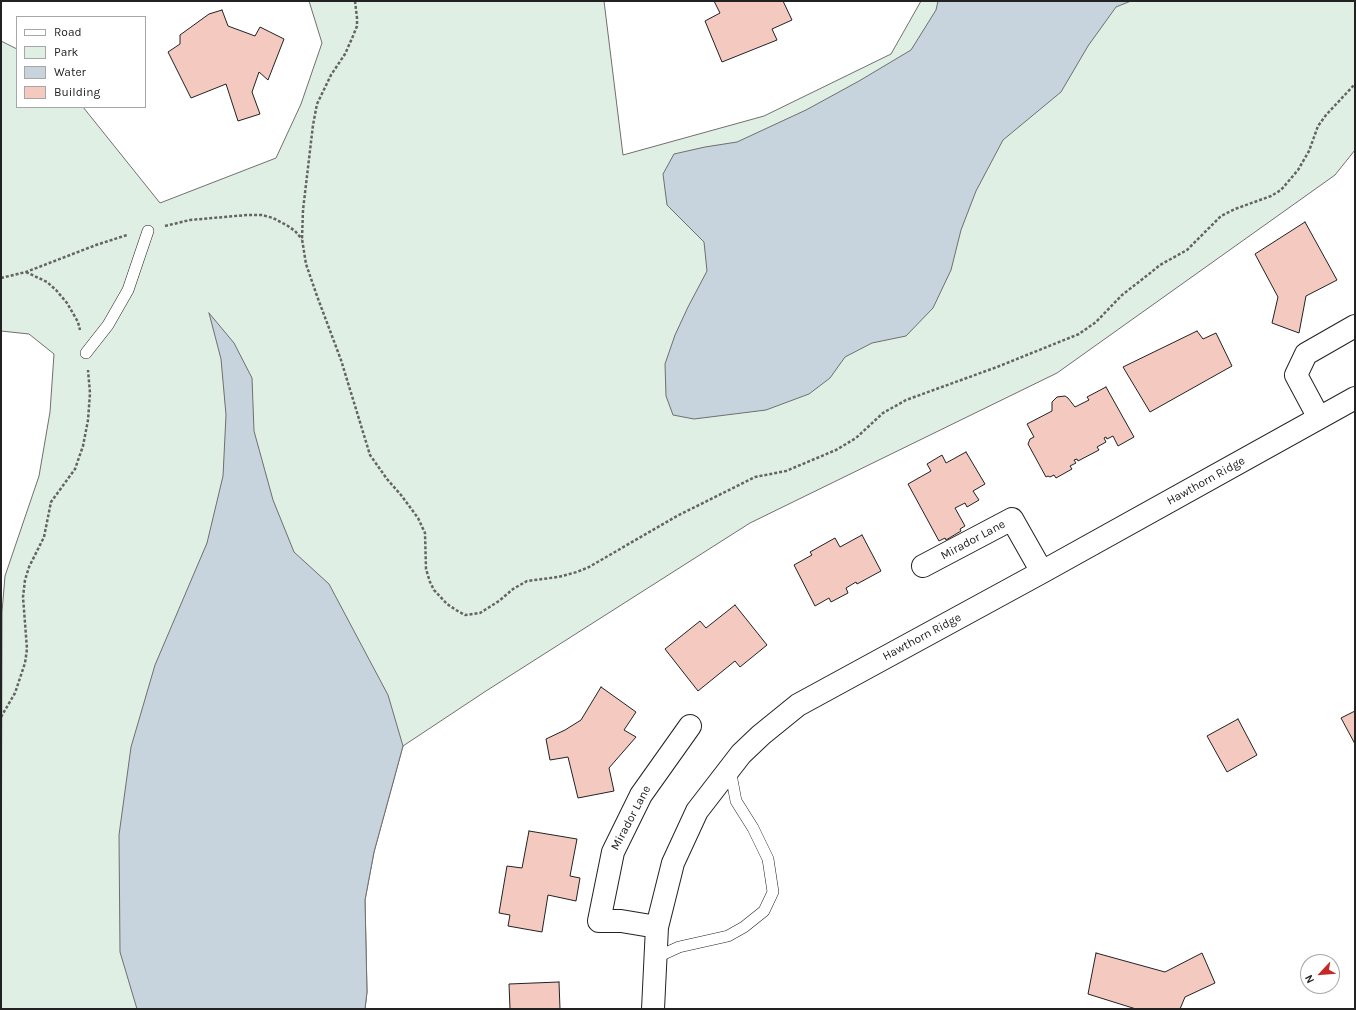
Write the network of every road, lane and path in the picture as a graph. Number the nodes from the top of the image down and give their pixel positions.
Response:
1 (355, 1) edge
2 (1355, 84) edge
3 (148, 231) dead end
4 (26, 272) dead end
5 (1355, 326) edge
6 (86, 353) junction
7 (1355, 398) edge
8 (1319, 418) junction
9 (923, 566) dead end
10 (1042, 572) junction
11 (1, 717) edge
12 (690, 726) dead end
13 (730, 768) junction
14 (657, 926) junction
15 (655, 958) junction
16 (652, 1009) edge

1 - 2 path
3 - 6 lane
4 - 6 path
5 - 8 street
6 - 11 path
7 - 8 street, Hawthorn Ridge
8 - 10 street, Hawthorn Ridge
9 - 10 street, Mirador Lane
10 - 13 street, Hawthorn Ridge
12 - 14 street, Mirador Lane
13 - 14 street, Hawthorn Ridge
13 - 15 lane
14 - 15 street, Hawthorn Ridge
15 - 16 street, Hawthorn Ridge

